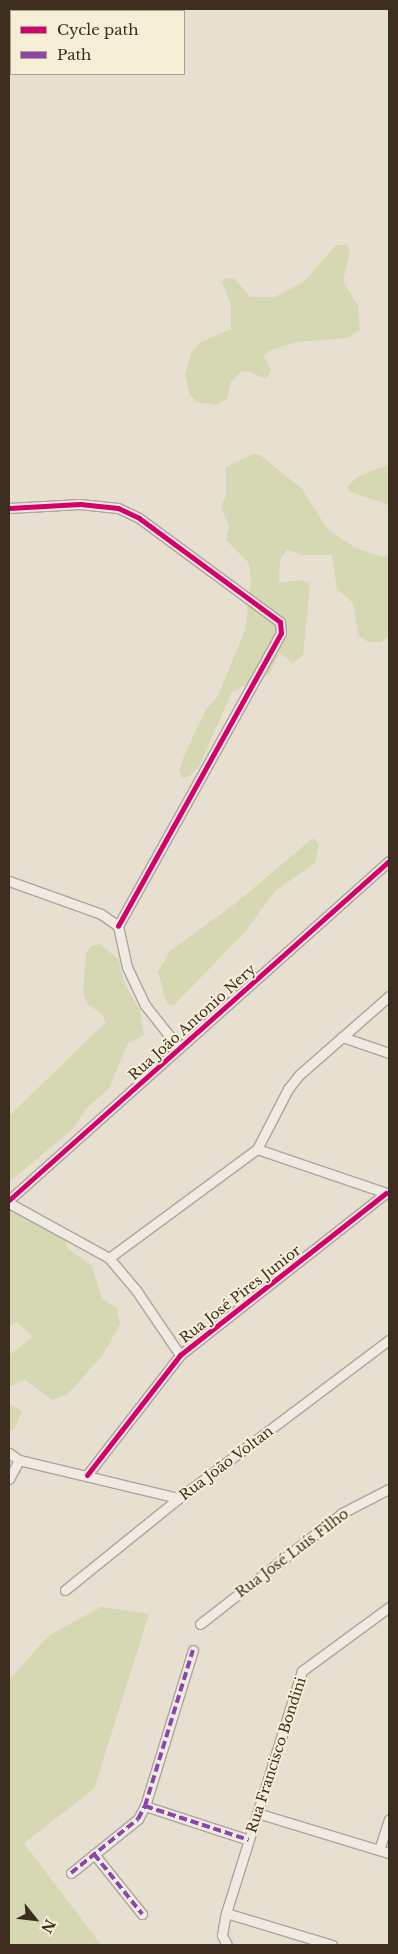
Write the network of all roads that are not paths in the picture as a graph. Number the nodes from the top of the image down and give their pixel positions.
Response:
1 (9, 508) edge
2 (389, 861) edge
3 (9, 881) edge
4 (118, 926) junction
5 (389, 996) edge
6 (342, 1037) junction
7 (179, 1048) junction
8 (389, 1053) edge
9 (257, 1149) junction
10 (388, 1194) edge
11 (9, 1202) edge
12 (109, 1258) junction
13 (389, 1340) edge
14 (180, 1355) junction
15 (9, 1453) edge
16 (19, 1460) junction
17 (87, 1475) junction
18 (9, 1479) edge
19 (389, 1489) edge
20 (179, 1498) junction
21 (65, 1590) dead end
22 (389, 1607) edge
23 (200, 1624) dead end
24 (193, 1650) dead end
25 (145, 1806) junction
26 (257, 1813) junction
27 (389, 1820) edge
28 (249, 1840) junction
29 (379, 1850) junction
30 (389, 1853) edge
31 (94, 1854) junction
32 (70, 1873) dead end
33 (226, 1913) junction
34 (142, 1914) dead end
35 (227, 1945) edge
36 (332, 1945) edge

1 - 4 street
2 - 7 street, Rua João Antonio Nery
3 - 4 street
4 - 7 street
5 - 6 street
6 - 8 street
6 - 9 street
7 - 11 street, Rua João Antonio Nery
9 - 10 street
9 - 12 street
10 - 14 street, Rua José Pires Junior
11 - 12 street
12 - 14 street
13 - 20 street, Rua João Voltan
14 - 17 street, Rua José Pires Junior
15 - 16 street
16 - 17 street
16 - 18 street
17 - 20 street
19 - 23 street, Rua José Luís Filho
20 - 21 street, Rua João Voltan
22 - 26 street, Rua Francisco Bondini
24 - 25 street
25 - 28 street
25 - 31 street
26 - 28 street, Rua Francisco Bondini
26 - 29 street
27 - 29 street
28 - 33 street, Rua Francisco Bondini
29 - 30 street
31 - 32 street
31 - 34 street
33 - 35 street, Rua Francisco Bondini
33 - 36 street

